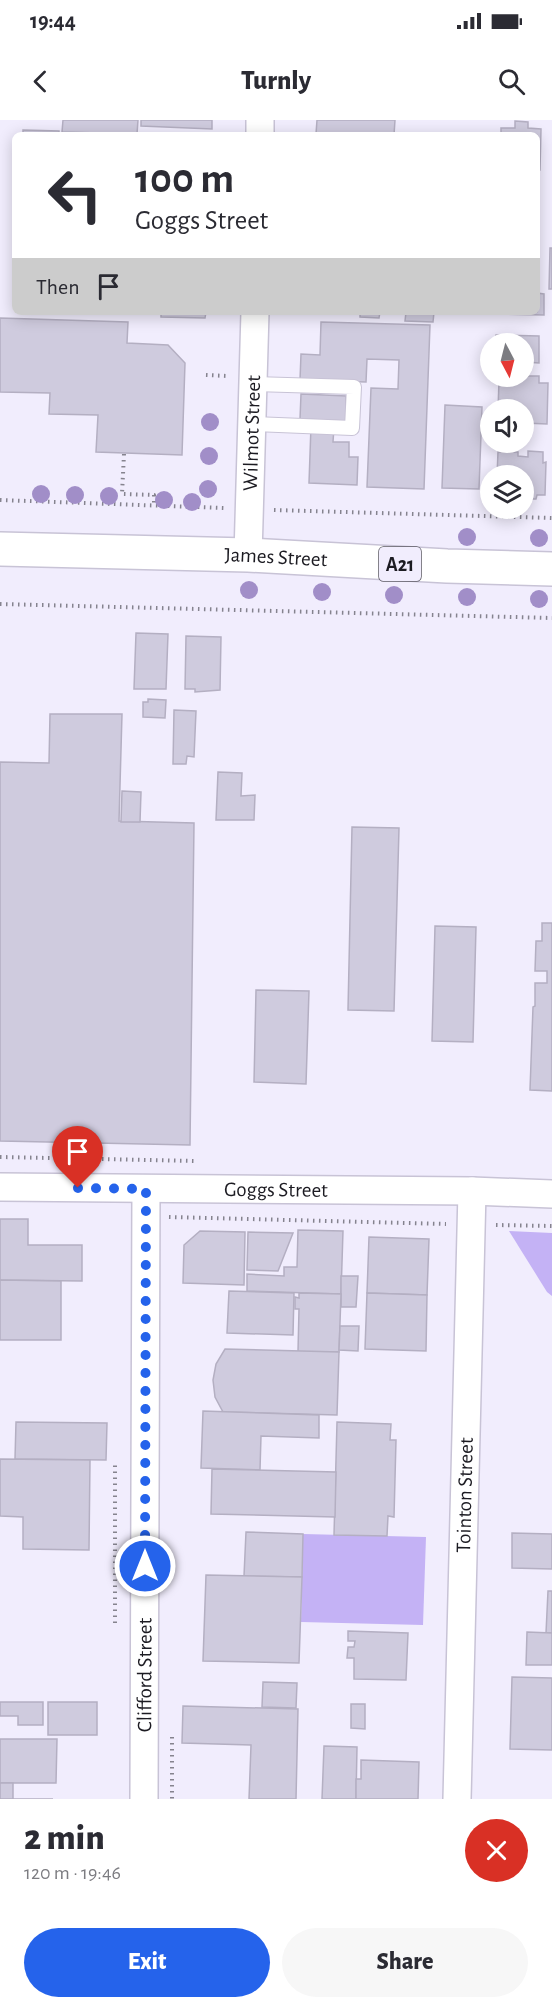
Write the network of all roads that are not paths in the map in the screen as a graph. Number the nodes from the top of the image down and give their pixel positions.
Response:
1 (255, 315) edge
2 (253, 384) junction
3 (252, 424) junction
4 (0, 549) edge
5 (248, 555) junction
6 (552, 569) edge
7 (0, 1187) edge
8 (146, 1189) junction
9 (472, 1191) junction
10 (552, 1194) edge
11 (144, 1799) edge
12 (457, 1799) edge

1 - 2 street, Wilmot Street
2 - 3 street, Wilmot Street
2 - 3 lane
3 - 5 street, Wilmot Street
4 - 5 highway, James Street / A21
5 - 6 highway, James Street / A21
7 - 8 street, Goggs Street
8 - 9 street, Goggs Street
8 - 11 street, Clifford Street
9 - 10 street, Goggs Street
9 - 12 street, Tointon Street

